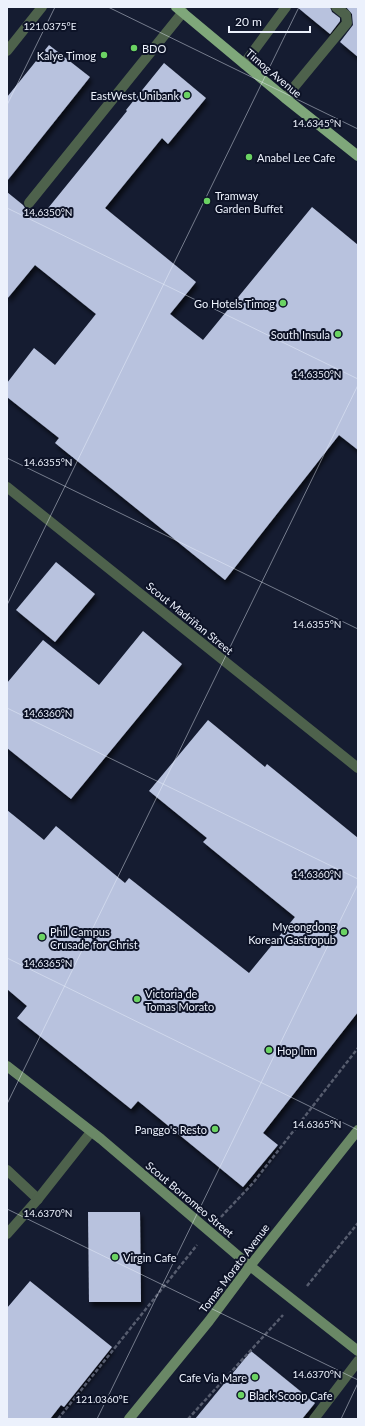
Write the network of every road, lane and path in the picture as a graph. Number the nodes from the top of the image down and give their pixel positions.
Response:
1 (42, 7) edge
2 (286, 7) edge
3 (336, 7) edge
4 (180, 9) edge
5 (7, 51) edge
6 (244, 64) junction
7 (285, 98) junction
8 (358, 156) edge
9 (29, 203) dead end
10 (7, 487) edge
11 (358, 768) edge
12 (358, 1048) edge
13 (7, 1066) edge
14 (358, 1130) edge
15 (91, 1132) junction
16 (7, 1170) edge
17 (38, 1199) junction
18 (358, 1223) edge
19 (209, 1231) junction
20 (7, 1234) edge
21 (250, 1266) junction
22 (295, 1301) junction
23 (358, 1351) edge
24 (358, 1361) edge
25 (58, 1419) edge
26 (129, 1419) edge
27 (188, 1419) edge
28 (314, 1419) edge

1 - 5 street
2 - 6 street
3 - 7 street
4 - 6 main road, Timog Avenue
4 - 9 street
6 - 7 main road, Timog Avenue
7 - 8 main road, Timog Avenue
10 - 11 street, Scout Madriñan Street
12 - 19 path
13 - 15 street, Scout Borromeo Street
14 - 21 street, Tomas Morato Avenue
15 - 17 street
15 - 19 street, Scout Borromeo Street
16 - 17 street
17 - 20 street
18 - 22 path
19 - 21 street, Scout Borromeo Street
19 - 25 path
21 - 22 street, Scout Borromeo Street
21 - 26 street, Tomas Morato Avenue
22 - 23 street, Scout Borromeo Street
22 - 27 path
24 - 28 street

